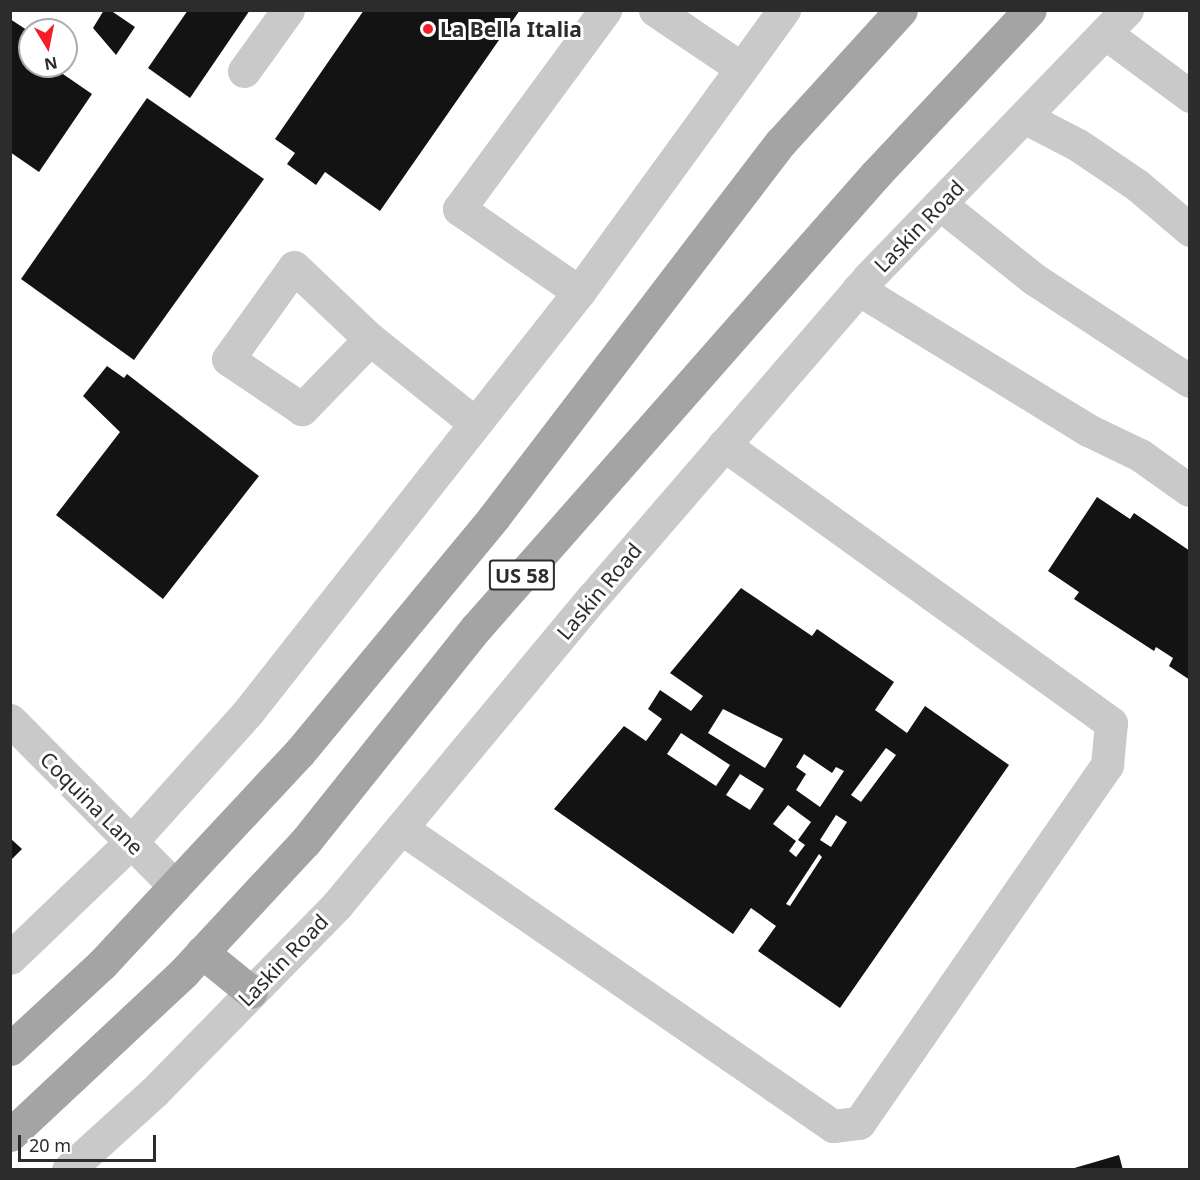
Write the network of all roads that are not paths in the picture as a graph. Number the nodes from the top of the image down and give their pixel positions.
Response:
1 (288, 10) edge
2 (605, 10) edge
3 (655, 10) edge
4 (784, 10) edge
5 (901, 10) edge
6 (1030, 10) edge
7 (1116, 22) edge
8 (741, 68) junction
9 (244, 71) dead end
10 (1190, 96) edge
11 (1024, 117) junction
12 (940, 204) junction
13 (1190, 230) edge
14 (858, 289) junction
15 (579, 292) junction
16 (370, 339) dead end
17 (1190, 381) edge
18 (475, 423) junction
19 (724, 445) junction
20 (1189, 490) edge
21 (10, 720) edge
22 (401, 828) junction
23 (130, 842) junction
24 (175, 886) junction
25 (202, 952) junction
26 (10, 958) edge
27 (251, 992) junction
28 (10, 1049) edge
29 (10, 1135) edge
30 (68, 1170) edge

1 - 9 street
2 - 15 street
3 - 8 street
4 - 8 street
5 - 24 main road, US 58
6 - 25 main road, US 58
7 - 10 street
7 - 11 street, Laskin Road
8 - 15 street
11 - 12 street, Laskin Road
11 - 13 street
12 - 14 street, Laskin Road
12 - 17 street
14 - 19 street, Laskin Road
14 - 20 street
15 - 18 street
16 - 18 street
18 - 23 street
19 - 22 street, Laskin Road
19 - 22 street
21 - 23 street, Coquina Lane
22 - 27 street, Laskin Road
23 - 24 street, Coquina Lane
23 - 26 street
24 - 28 main road, US 58
25 - 27 main road
25 - 29 main road, US 58
27 - 30 street, Laskin Road

